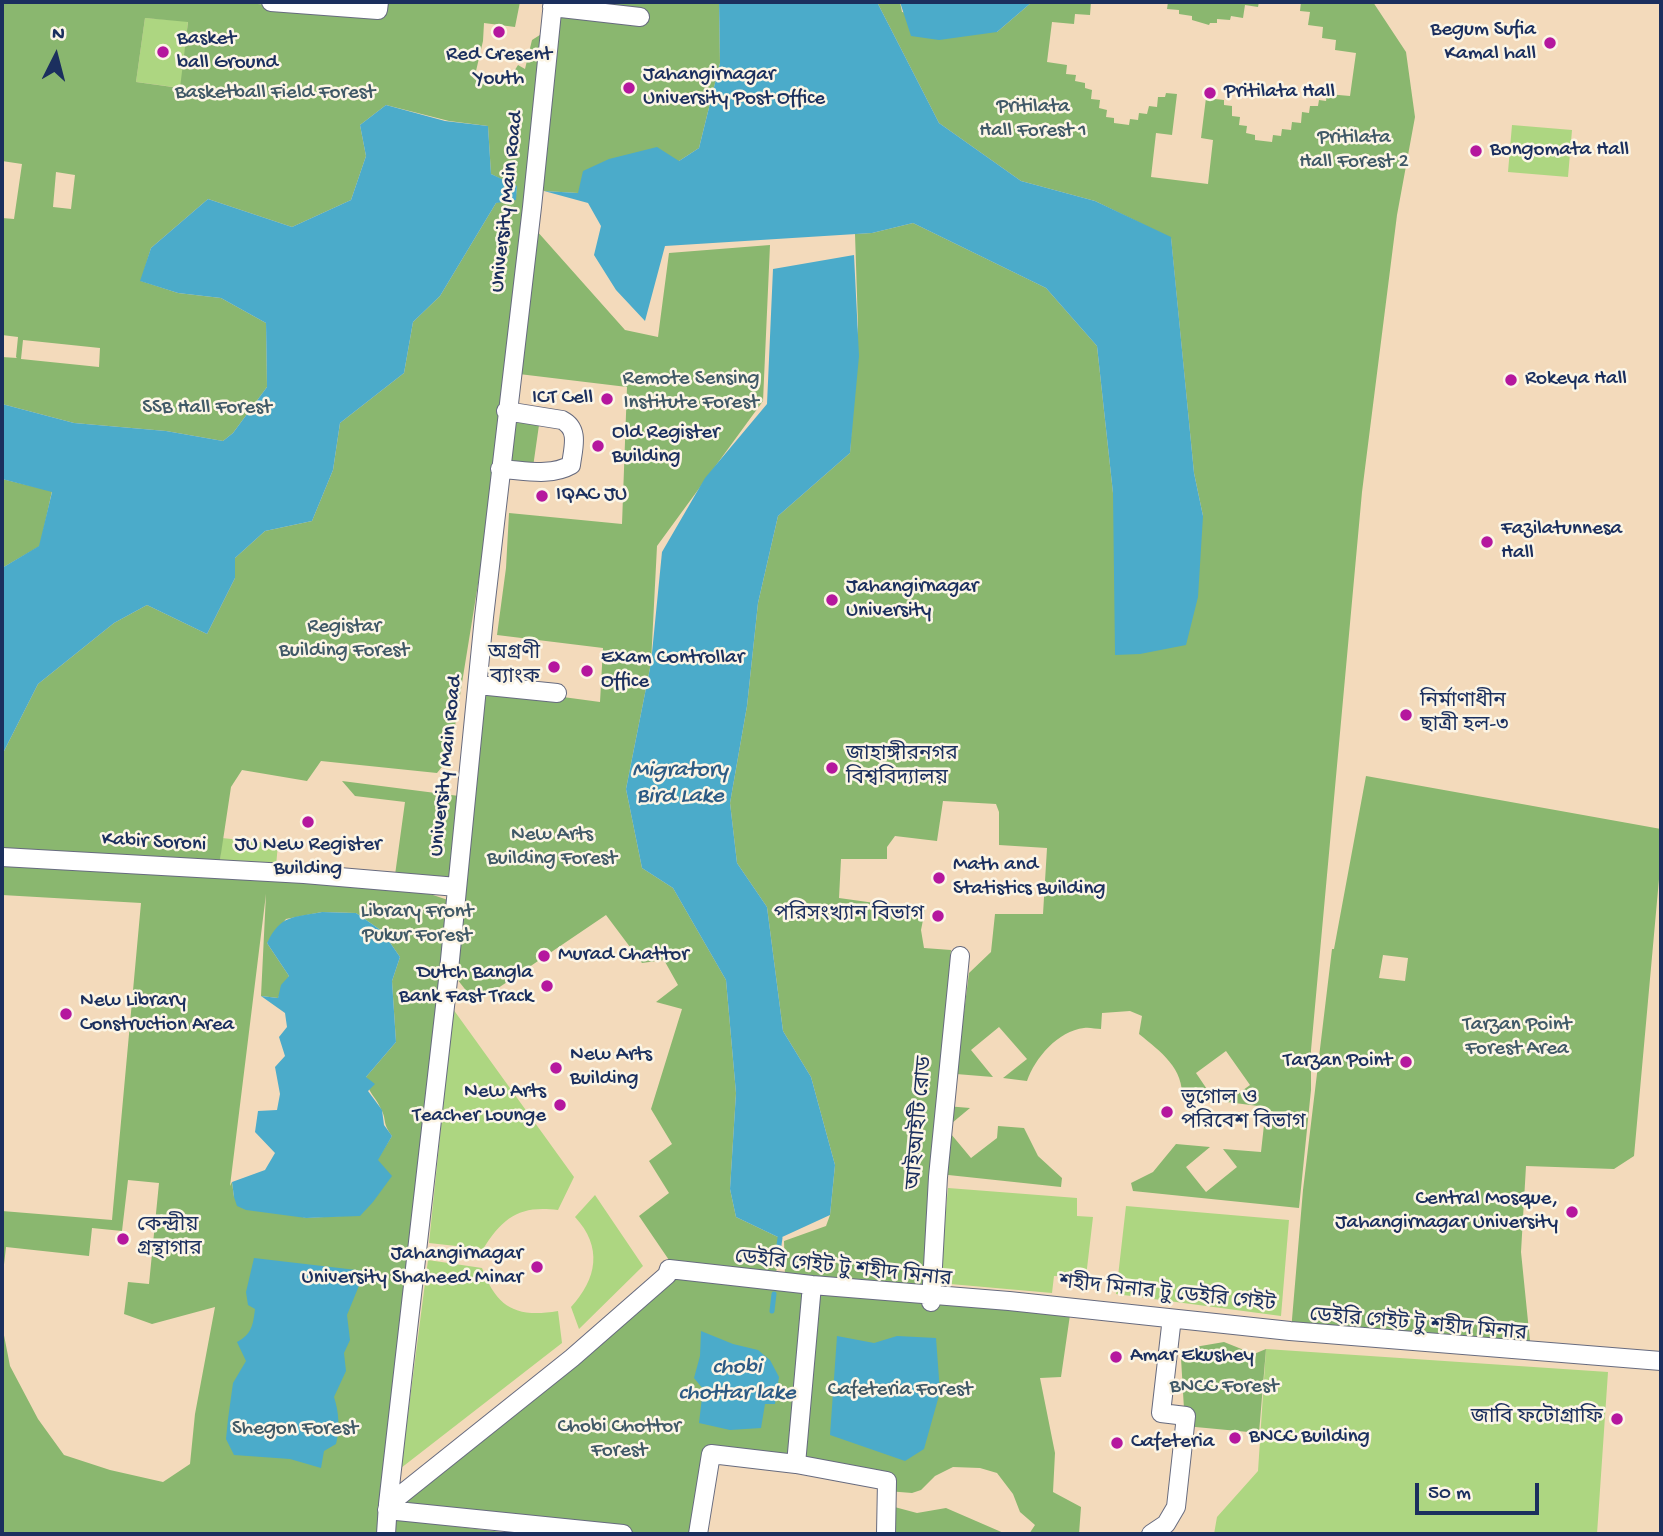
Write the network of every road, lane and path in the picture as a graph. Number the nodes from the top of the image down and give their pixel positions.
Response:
1 (271, 2) edge
2 (379, 2) edge
3 (552, 5) edge
4 (640, 17) dead end
5 (506, 411) junction
6 (500, 469) junction
7 (478, 685) junction
8 (557, 693) dead end
9 (2, 857) edge
10 (457, 887) junction
11 (960, 956) dead end
12 (812, 1287) junction
13 (931, 1298) junction
14 (1172, 1322) junction
15 (1290, 1334) junction
16 (1661, 1361) edge
17 (1661, 1373) edge
18 (796, 1464) junction
19 (388, 1508) junction
20 (1166, 1529) edge
21 (386, 1534) edge
22 (623, 1534) edge
23 (698, 1534) edge
24 (886, 1534) edge
25 (1151, 1534) edge

1 - 2 street
3 - 4 street
3 - 5 street, University Main Road
5 - 6 street, University Main Road
5 - 6 street
6 - 7 street, University Main Road
7 - 8 street
7 - 10 street, University Main Road
9 - 10 street, Kabir Soroni
10 - 19 street, University Main Road
11 - 13 street, আইআইটি রোড
12 - 13 street, শহীদ মিনার টু ডেইরি গেইট
12 - 18 street
12 - 19 street, শহীদ মিনার টু ডেইরি গেইট
13 - 14 street, শহীদ মিনার টু ডেইরি গেইট
13 - 14 street, ডেইরি গেইট টু শহীদ মিনার
14 - 15 street, ডেইরি গেইট টু শহীদ মিনার
14 - 20 street
15 - 16 street, শহীদ মিনার টু ডেইরি গেইট
15 - 17 street, ডেইরি গেইট টু শহীদ মিনার
18 - 23 street
18 - 24 street
19 - 21 street, University Main Road
19 - 22 street
20 - 25 street

